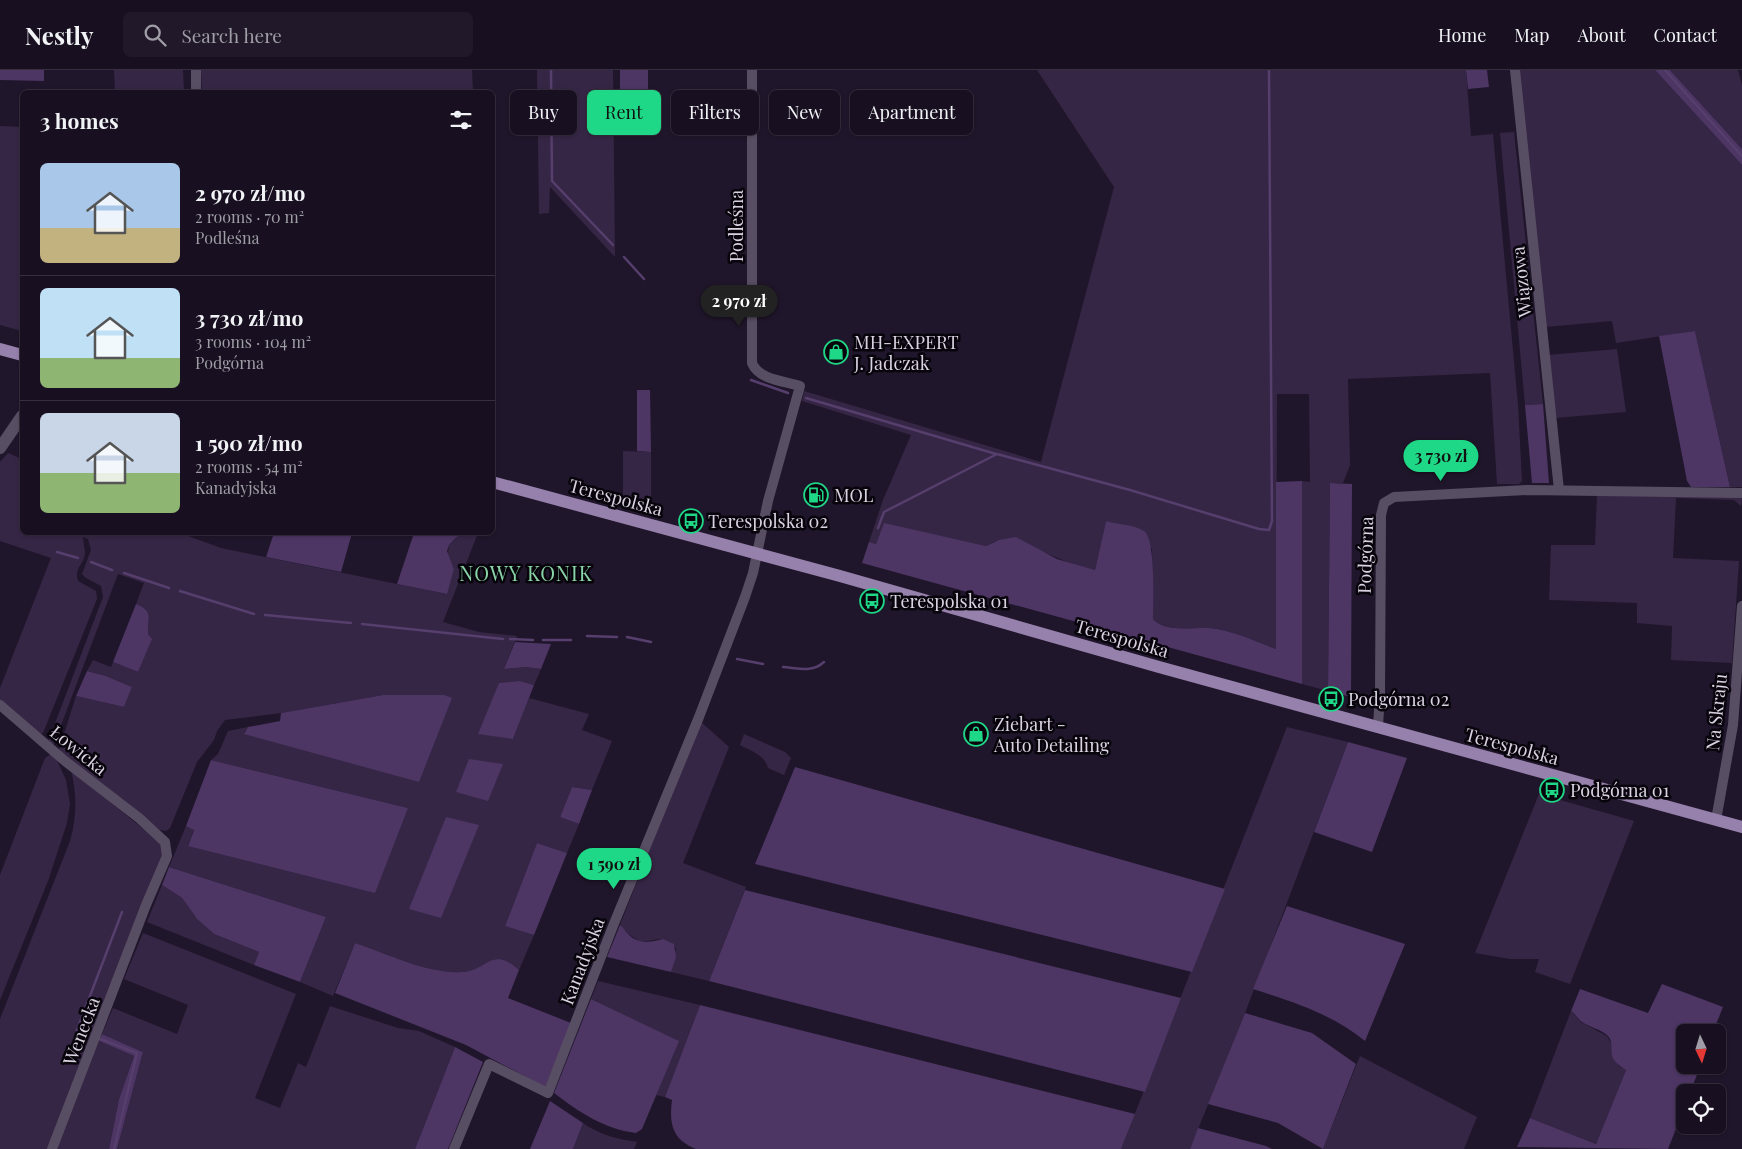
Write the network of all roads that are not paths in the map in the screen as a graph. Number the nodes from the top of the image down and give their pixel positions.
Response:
1 (196, 70) edge
2 (752, 70) edge
3 (1514, 70) edge
4 (196, 90) edge
5 (0, 349) edge
6 (20, 354) edge
7 (20, 419) edge
8 (0, 448) edge
9 (495, 483) edge
10 (1559, 490) junction
11 (1742, 493) edge
12 (757, 554) junction
13 (1742, 606) edge
14 (0, 705) edge
15 (1378, 727) junction
16 (1716, 820) junction
17 (1742, 826) edge
18 (140, 925) joint
19 (52, 1149) edge
20 (454, 1149) edge

1 - 4 street
2 - 12 street, Podleśna
3 - 10 street, Wiązowa
5 - 6 main road
7 - 8 street
9 - 12 main road, Terespolska
10 - 11 street, Podgórna
10 - 15 street, Podgórna
12 - 15 main road, Terespolska
12 - 20 street, Kanadyjska
13 - 16 street, Na Skraju
14 - 18 street, Łowicka
15 - 16 main road, Terespolska
16 - 17 main road, Terespolska
18 - 19 street, Wenecka

